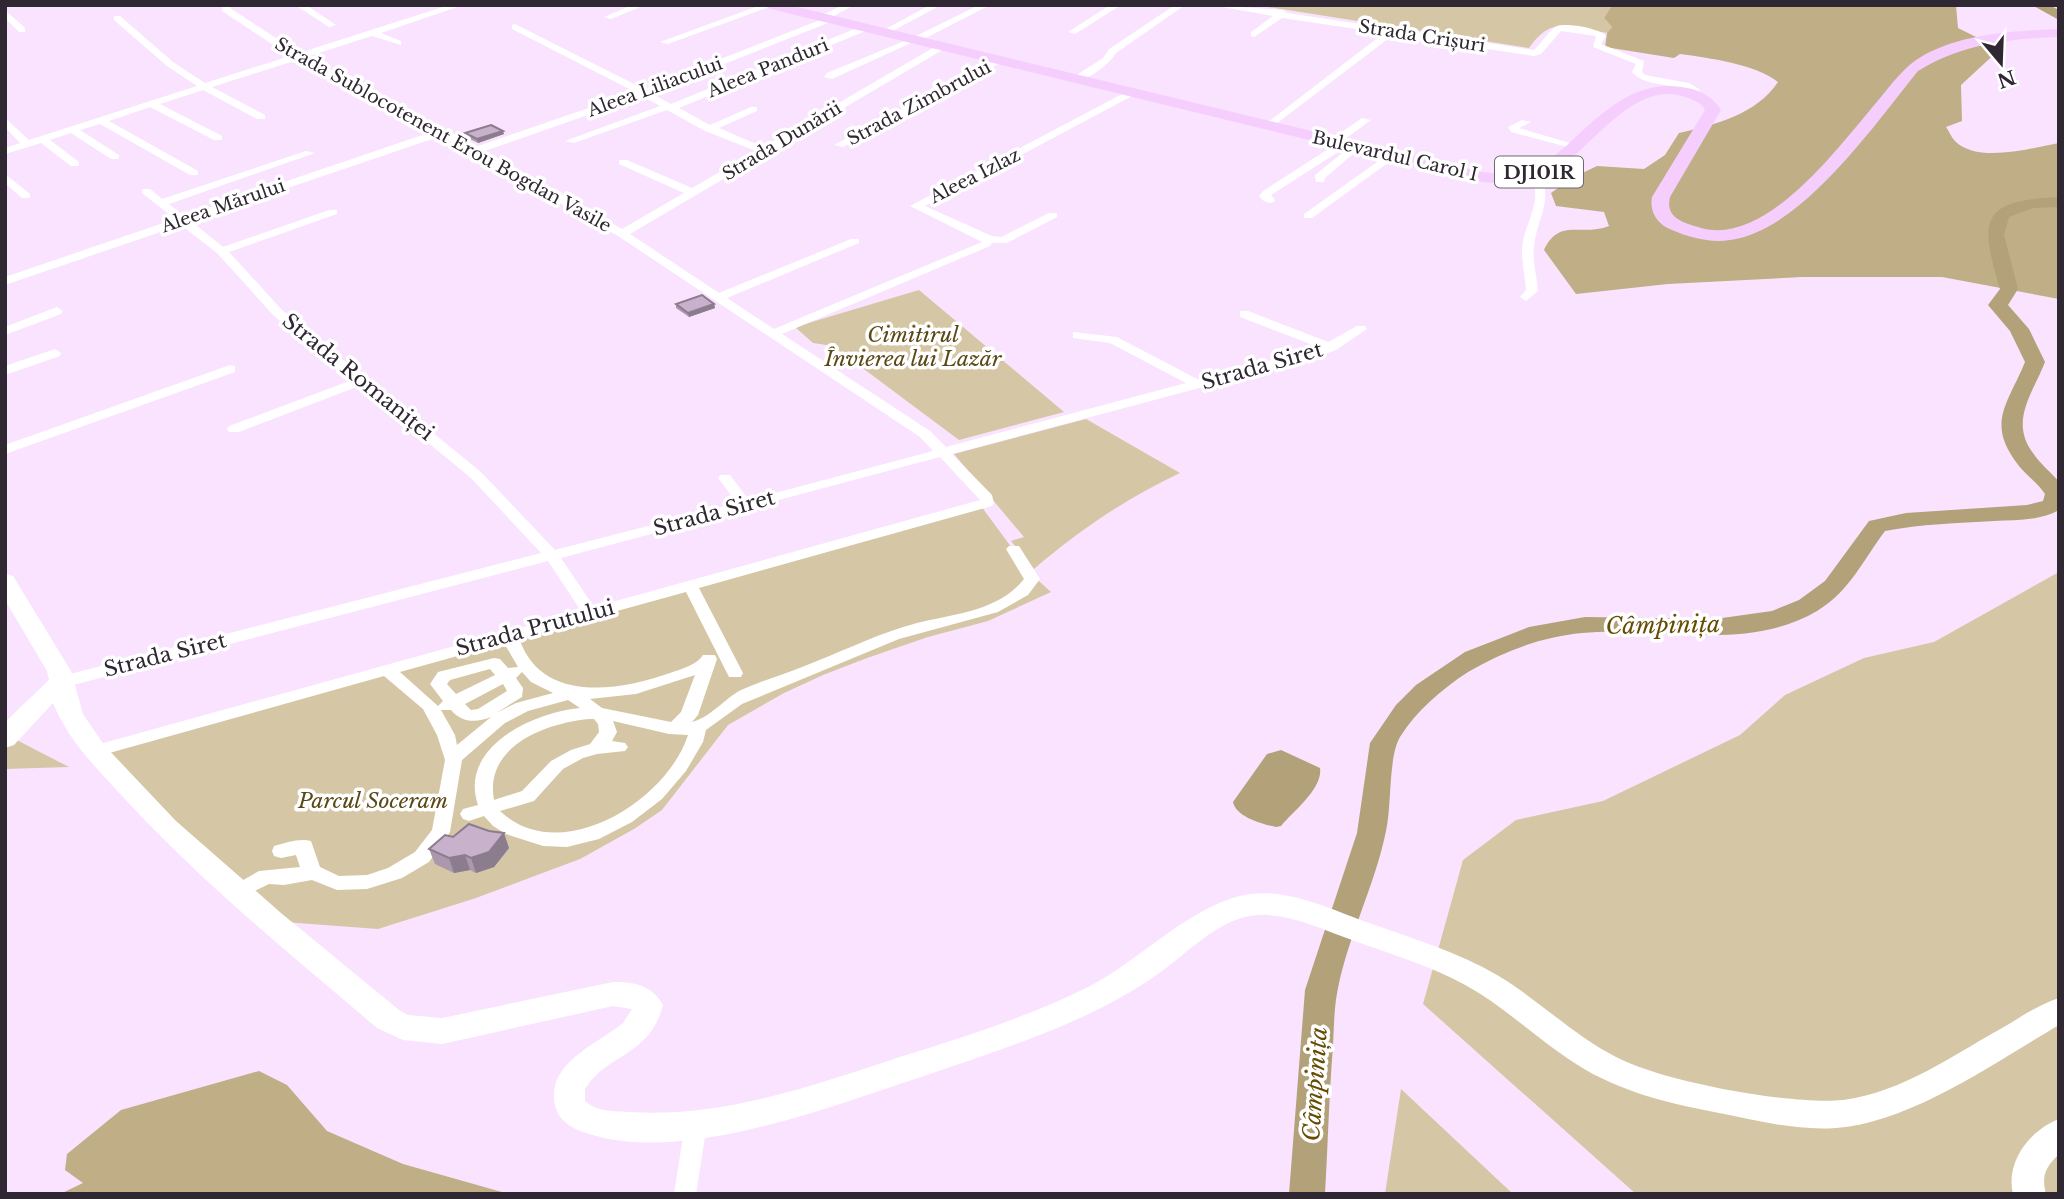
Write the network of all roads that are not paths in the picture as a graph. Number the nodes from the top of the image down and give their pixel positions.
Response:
1 (228, 5) edge
2 (299, 5) edge
3 (459, 5) edge
4 (641, 5) edge
5 (771, 5) edge
6 (850, 5) edge
7 (937, 5) edge
8 (986, 5) edge
9 (1117, 5) edge
10 (1181, 5) edge
11 (1215, 5) edge
12 (5, 13) edge
13 (1283, 13) junction
14 (608, 17) dead end
15 (117, 18) dead end
16 (827, 19) junction
17 (332, 25) dead end
18 (514, 27) dead end
19 (865, 28) junction
20 (22, 30) dead end
21 (884, 32) junction
22 (1072, 32) dead end
23 (1391, 32) junction
24 (373, 33) junction
25 (2059, 33) edge
26 (1254, 34) dead end
27 (914, 40) junction
28 (665, 42) dead end
29 (398, 43) dead end
30 (941, 47) junction
31 (298, 57) junction
32 (999, 61) junction
33 (830, 78) dead end
34 (1075, 80) junction
35 (204, 87) junction
36 (642, 93) junction
37 (1129, 94) junction
38 (1696, 96) junction
39 (151, 104) junction
40 (669, 108) junction
41 (754, 109) dead end
42 (261, 117) dead end
43 (100, 120) junction
44 (1366, 120) dead end
45 (5, 121) edge
46 (1526, 122) dead end
47 (1268, 127) junction
48 (71, 129) junction
49 (709, 129) junction
50 (442, 132) junction
51 (218, 138) dead end
52 (42, 139) junction
53 (569, 141) dead end
54 (27, 144) junction
55 (839, 145) dead end
56 (1344, 145) junction
57 (1575, 146) junction
58 (477, 150) junction
59 (5, 151) edge
60 (764, 151) junction
61 (310, 153) dead end
62 (115, 157) dead end
63 (1391, 157) junction
64 (623, 162) dead end
65 (75, 164) dead end
66 (194, 173) dead end
67 (1534, 174) junction
68 (5, 177) edge
69 (1320, 180) dead end
70 (146, 191) dead end
71 (694, 193) junction
72 (26, 196) dead end
73 (1270, 200) dead end
74 (160, 203) junction
75 (333, 212) dead end
76 (1053, 215) dead end
77 (1308, 216) dead end
78 (180, 220) junction
79 (622, 234) junction
80 (989, 239) junction
81 (855, 241) dead end
82 (221, 251) junction
83 (5, 281) edge
84 (719, 297) junction
85 (1526, 298) dead end
86 (57, 311) dead end
87 (1244, 314) dead end
88 (1361, 329) dead end
89 (5, 331) edge
90 (774, 333) junction
91 (1077, 335) dead end
92 (1331, 347) junction
93 (55, 353) dead end
94 (230, 369) dead end
95 (5, 371) edge
96 (363, 380) junction
97 (1197, 384) junction
98 (234, 429) dead end
99 (5, 450) edge
100 (945, 453) junction
101 (725, 478) dead end
102 (746, 505) junction
103 (1014, 549) dead end
104 (552, 556) junction
105 (5, 581) edge
106 (690, 585) junction
107 (590, 613) junction
108 (510, 635) junction
109 (724, 652) junction
110 (707, 663) junction
111 (526, 667) junction
112 (386, 669) junction
113 (735, 673) dead end
114 (505, 675) junction
115 (62, 682) junction
116 (570, 694) junction
117 (454, 702) junction
118 (596, 713) junction
119 (436, 715) junction
120 (676, 727) junction
121 (697, 727) junction
122 (5, 739) edge
123 (619, 747) dead end
124 (596, 748) junction
125 (95, 751) junction
126 (454, 756) junction
127 (488, 807) junction
128 (469, 814) junction
129 (445, 816) junction
130 (494, 832) edge
131 (281, 851) dead end
132 (313, 872) junction
133 (238, 892) junction
134 (1313, 915) joint
135 (1400, 945) joint
136 (2059, 1010) edge
137 (696, 1125) junction
138 (2059, 1133) edge
139 (685, 1194) edge
140 (2030, 1194) edge

1 - 31 street, Strada Sublocotenent Erou Bogdan Vasile
2 - 17 street
3 - 24 street
4 - 14 street
5 - 16 main road, Bulevardul Carol I / DJ101R
5 - 28 street
6 - 16 street, Aleea Liliacului
7 - 21 street
8 - 27 street
9 - 22 street
10 - 34 street
11 - 13 street, Strada Crișuri
12 - 20 street
13 - 23 street, Strada Crișuri
13 - 26 street
15 - 35 street
16 - 19 main road, Bulevardul Carol I / DJ101R
16 - 36 street, Aleea Liliacului
18 - 36 street
19 - 21 main road, Bulevardul Carol I / DJ101R
19 - 40 street, Aleea Panduri
21 - 27 main road, Bulevardul Carol I / DJ101R
23 - 38 street, Strada Crișuri
23 - 47 street
24 - 29 street
24 - 31 street
25 - 38 main road
27 - 30 main road, Bulevardul Carol I / DJ101R
27 - 33 street
30 - 32 main road, Bulevardul Carol I / DJ101R
30 - 60 street, Strada Dunării
31 - 35 street
31 - 50 street, Strada Sublocotenent Erou Bogdan Vasile
32 - 34 main road, Bulevardul Carol I / DJ101R
32 - 55 street, Strada Zimbrului
34 - 37 main road, Bulevardul Carol I / DJ101R
35 - 39 street
35 - 42 street
36 - 40 street
36 - 58 street, Aleea Liliacului
37 - 47 main road, Bulevardul Carol I / DJ101R
37 - 80 street, Aleea Izlaz
38 - 57 main road, Bulevardul Carol I / DJ101R
39 - 43 street
39 - 51 street
40 - 49 street
40 - 53 street, Aleea Panduri
41 - 49 street
43 - 48 street
43 - 66 street
44 - 56 street
45 - 54 street
46 - 57 street
47 - 56 main road, Bulevardul Carol I / DJ101R
48 - 52 street
48 - 62 street
49 - 60 street
50 - 58 street, Strada Sublocotenent Erou Bogdan Vasile
50 - 78 street, Aleea Mărului
52 - 54 street
52 - 65 street
54 - 59 street
56 - 63 main road, Bulevardul Carol I / DJ101R
56 - 69 street
56 - 73 street
57 - 67 main road, Bulevardul Carol I / DJ101R
58 - 79 street, Strada Sublocotenent Erou Bogdan Vasile
60 - 71 street, Strada Dunării
61 - 74 street
63 - 67 main road, Bulevardul Carol I / DJ101R
63 - 77 street
64 - 71 street
67 - 85 street
68 - 72 street
70 - 74 street, Strada Romaniței
71 - 79 street, Strada Dunării
74 - 78 street, Strada Romaniței
75 - 82 street
76 - 80 street
78 - 82 street, Strada Romaniței
78 - 83 street, Aleea Mărului
79 - 84 street, Strada Sublocotenent Erou Bogdan Vasile
80 - 90 street
81 - 84 street
82 - 96 street, Strada Romaniței
84 - 90 street, Strada Sublocotenent Erou Bogdan Vasile
86 - 89 street
87 - 92 street
88 - 92 street, Strada Siret
90 - 100 street, Strada Sublocotenent Erou Bogdan Vasile
91 - 97 street
92 - 97 street, Strada Siret
93 - 95 street
94 - 99 street
96 - 98 street
96 - 104 street, Strada Romaniței
97 - 100 street, Strada Siret
100 - 102 street, Strada Siret
100 - 106 street, Strada Prutului
101 - 102 street
102 - 104 street, Strada Siret
103 - 121 street
104 - 107 street, Strada Romaniței
104 - 115 street, Strada Siret
105 - 115 street
106 - 107 street, Strada Prutului
106 - 109 street
107 - 108 street, Strada Prutului
108 - 111 street
108 - 112 street, Strada Prutului
109 - 110 street
109 - 113 street
110 - 116 street
110 - 120 street
111 - 114 street
111 - 116 street
112 - 119 street
112 - 125 street, Strada Prutului
114 - 117 street
114 - 117 street
114 - 117 street
115 - 122 street
115 - 125 street
116 - 118 street
116 - 126 street
117 - 119 street
118 - 120 street
118 - 124 street
118 - 127 street
119 - 126 street
120 - 121 street
121 - 127 street
123 - 124 street
124 - 127 street
125 - 133 street
126 - 129 street
127 - 128 street
128 - 129 street
128 - 130 street
129 - 132 street
131 - 132 street
132 - 133 street
133 - 137 street
134 - 135 street
134 - 137 street
135 - 136 street
137 - 139 street
138 - 140 street

